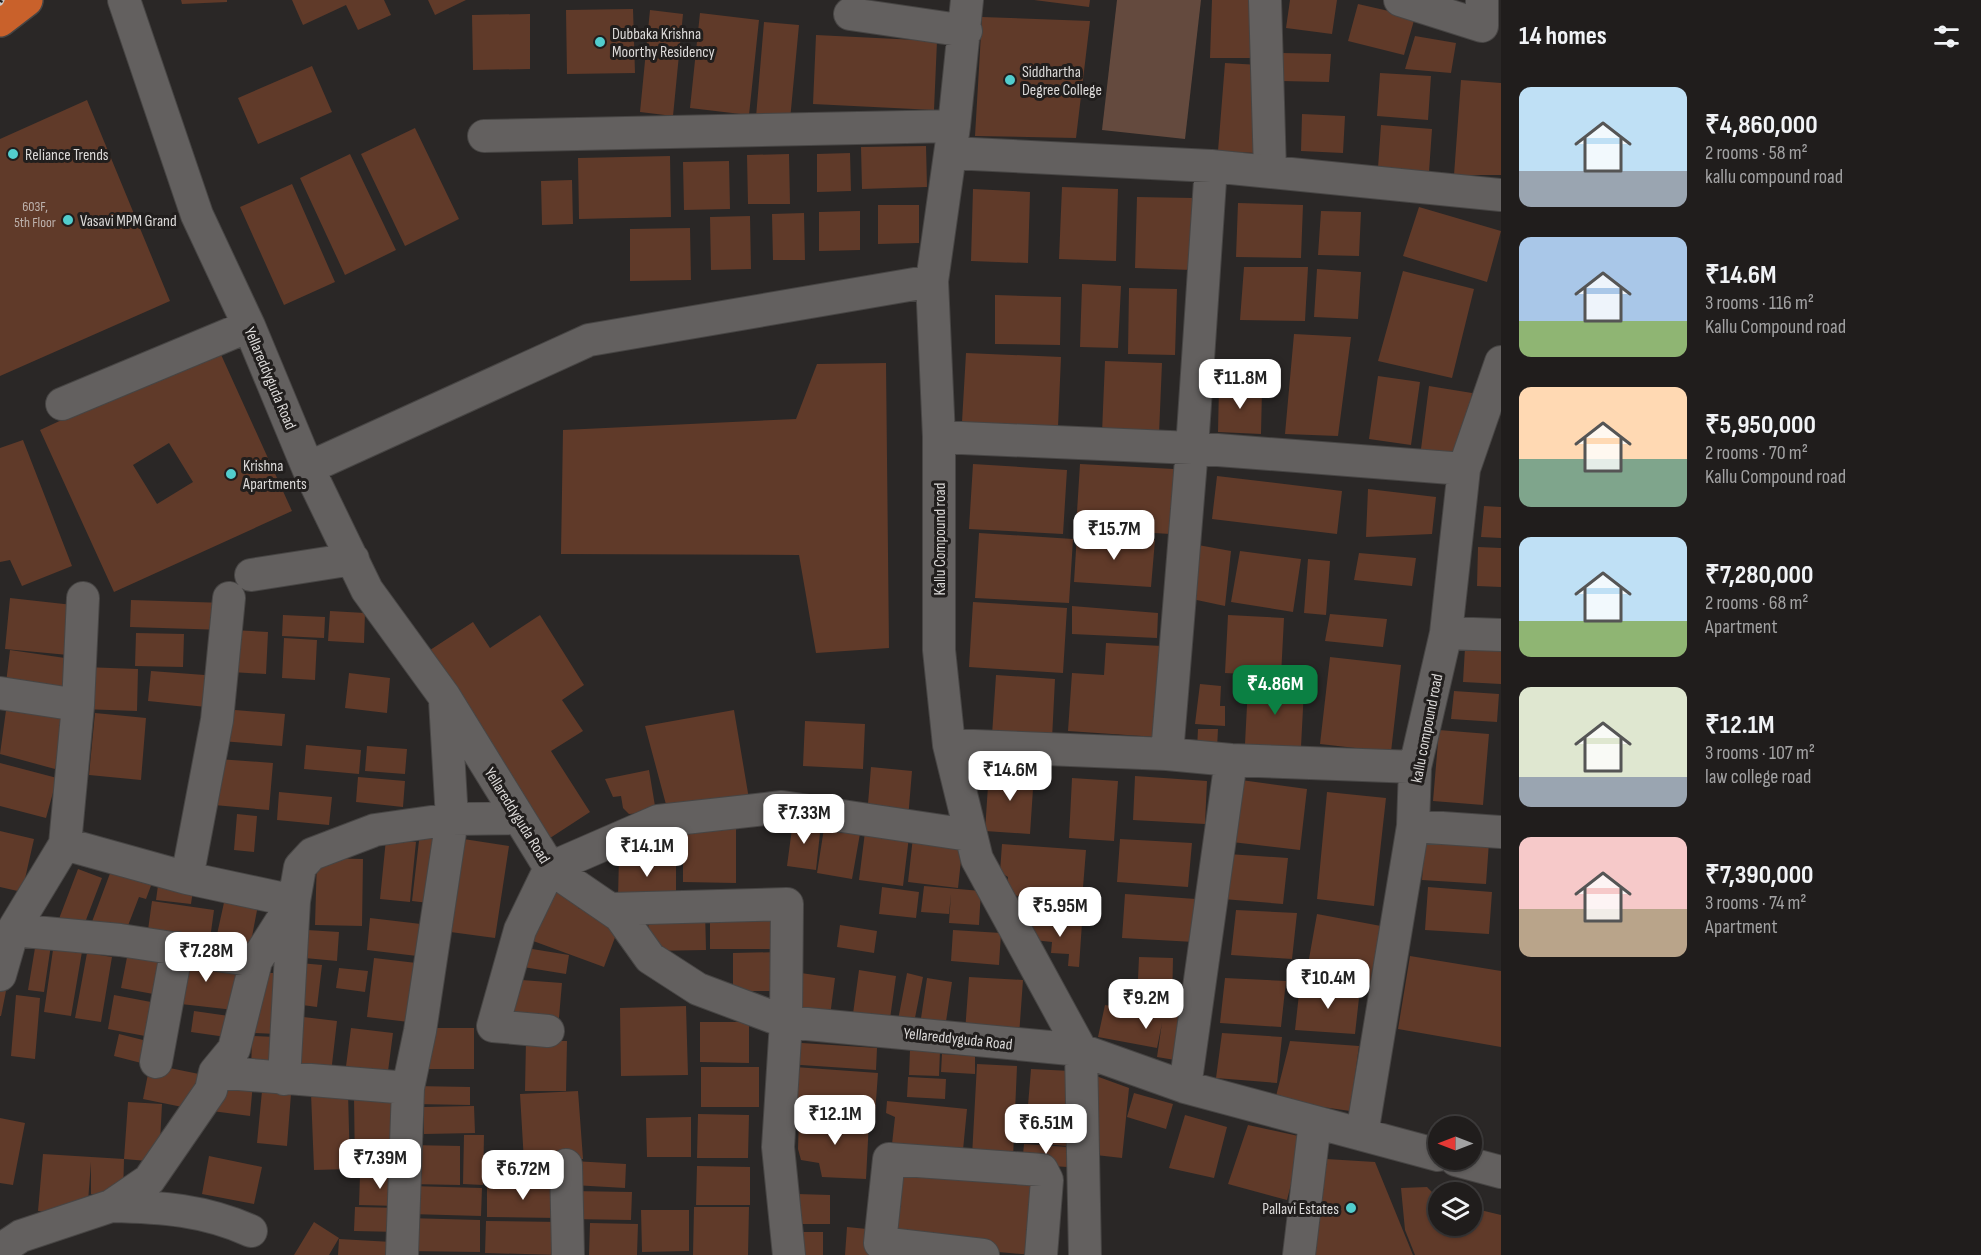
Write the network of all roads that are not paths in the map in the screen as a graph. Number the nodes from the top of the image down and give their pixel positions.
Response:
1 (26, 0) edge
2 (124, 0) edge
3 (967, 0) edge
4 (1265, 0) edge
5 (1400, 0) edge
6 (850, 14) dead end
7 (1488, 18) edge
8 (0, 20) edge
9 (966, 31) junction
10 (484, 136) dead end
11 (952, 140) junction
12 (1211, 166) junction
13 (1270, 171) junction
14 (1501, 195) edge
15 (932, 281) junction
16 (249, 326) junction
17 (1501, 362) edge
18 (62, 404) dead end
19 (939, 437) junction
20 (1192, 448) junction
21 (308, 468) junction
22 (1464, 469) junction
23 (353, 559) junction
24 (251, 574) dead end
25 (83, 598) dead end
26 (229, 598) dead end
27 (1446, 633) junction
28 (1501, 635) edge
29 (0, 693) edge
30 (444, 696) junction
31 (78, 705) junction
32 (949, 745) junction
33 (1167, 754) junction
34 (1231, 760) junction
35 (1415, 767) junction
36 (519, 818) junction
37 (452, 819) junction
38 (1413, 826) junction
39 (1501, 832) edge
40 (969, 835) junction
41 (64, 844) junction
42 (550, 868) junction
43 (187, 878) junction
44 (294, 901) junction
45 (610, 909) junction
46 (13, 930) junction
47 (177, 948) junction
48 (256, 961) junction
49 (0, 975) edge
50 (786, 1022) junction
51 (548, 1031) dead end
52 (1081, 1050) junction
53 (156, 1062) dead end
54 (215, 1072) junction
55 (284, 1078) junction
56 (1185, 1087) junction
57 (408, 1088) junction
58 (1314, 1122) junction
59 (1362, 1134) junction
60 (1428, 1152) edge
61 (566, 1165) dead end
62 (1482, 1167) edge
63 (1501, 1172) edge
64 (1046, 1187) junction
65 (1084, 1187) junction
66 (111, 1206) junction
67 (251, 1231) dead end
68 (7, 1239) edge
69 (1042, 1242) edge
70 (1085, 1243) edge
71 (402, 1255) edge
72 (568, 1255) edge
73 (789, 1255) edge
74 (984, 1255) edge
75 (1299, 1255) edge

1 - 8 highway
2 - 16 street, Yellareddyguda Road
3 - 9 street, Kallu Compound road
4 - 13 street
5 - 7 street
6 - 9 street
9 - 11 street, Kallu Compound road
10 - 11 street
11 - 12 street
11 - 15 street, Kallu Compound road
12 - 13 street
12 - 20 street
13 - 14 street
15 - 19 street, Kallu Compound road
15 - 21 street
16 - 18 street
16 - 21 street, Yellareddyguda Road
17 - 22 street, kallu compound road
19 - 20 street
19 - 32 street, Kallu Compound road
20 - 22 street
20 - 33 street
21 - 23 street, Yellareddyguda Road
22 - 27 street, kallu compound road
23 - 24 street
23 - 30 street, Yellareddyguda Road
25 - 31 street
26 - 43 street
27 - 28 street
27 - 35 street, kallu compound road
29 - 31 street
30 - 36 street, Yellareddyguda Road
30 - 37 street
31 - 41 street
32 - 33 street
32 - 40 street, Kallu Compound road
33 - 34 street
34 - 35 street
34 - 56 street
35 - 38 street, kallu compound road
36 - 37 street
36 - 42 street, Yellareddyguda Road
37 - 44 street
37 - 57 street
38 - 39 street
38 - 59 street, kallu compound road
40 - 42 street
40 - 52 street, Kallu Compound road
41 - 43 street
41 - 46 street
42 - 45 street, Yellareddyguda Road
42 - 51 street
43 - 44 street
44 - 48 street
44 - 55 street
45 - 50 street, Yellareddyguda Road
45 - 50 street
46 - 47 street
46 - 49 street
47 - 48 street
47 - 53 street
48 - 54 street
50 - 52 street, Yellareddyguda Road
50 - 73 street
52 - 56 street, Yellareddyguda Road
52 - 65 street
54 - 55 street
54 - 66 street
55 - 57 street
56 - 58 street, Yellareddyguda Road
57 - 71 street
58 - 59 street, Yellareddyguda Road
58 - 75 street
59 - 60 street, Yellareddyguda Road
61 - 72 street
62 - 63 street
64 - 65 street
64 - 69 street
64 - 74 street
65 - 70 street
66 - 67 street
66 - 68 street
69 - 70 street

